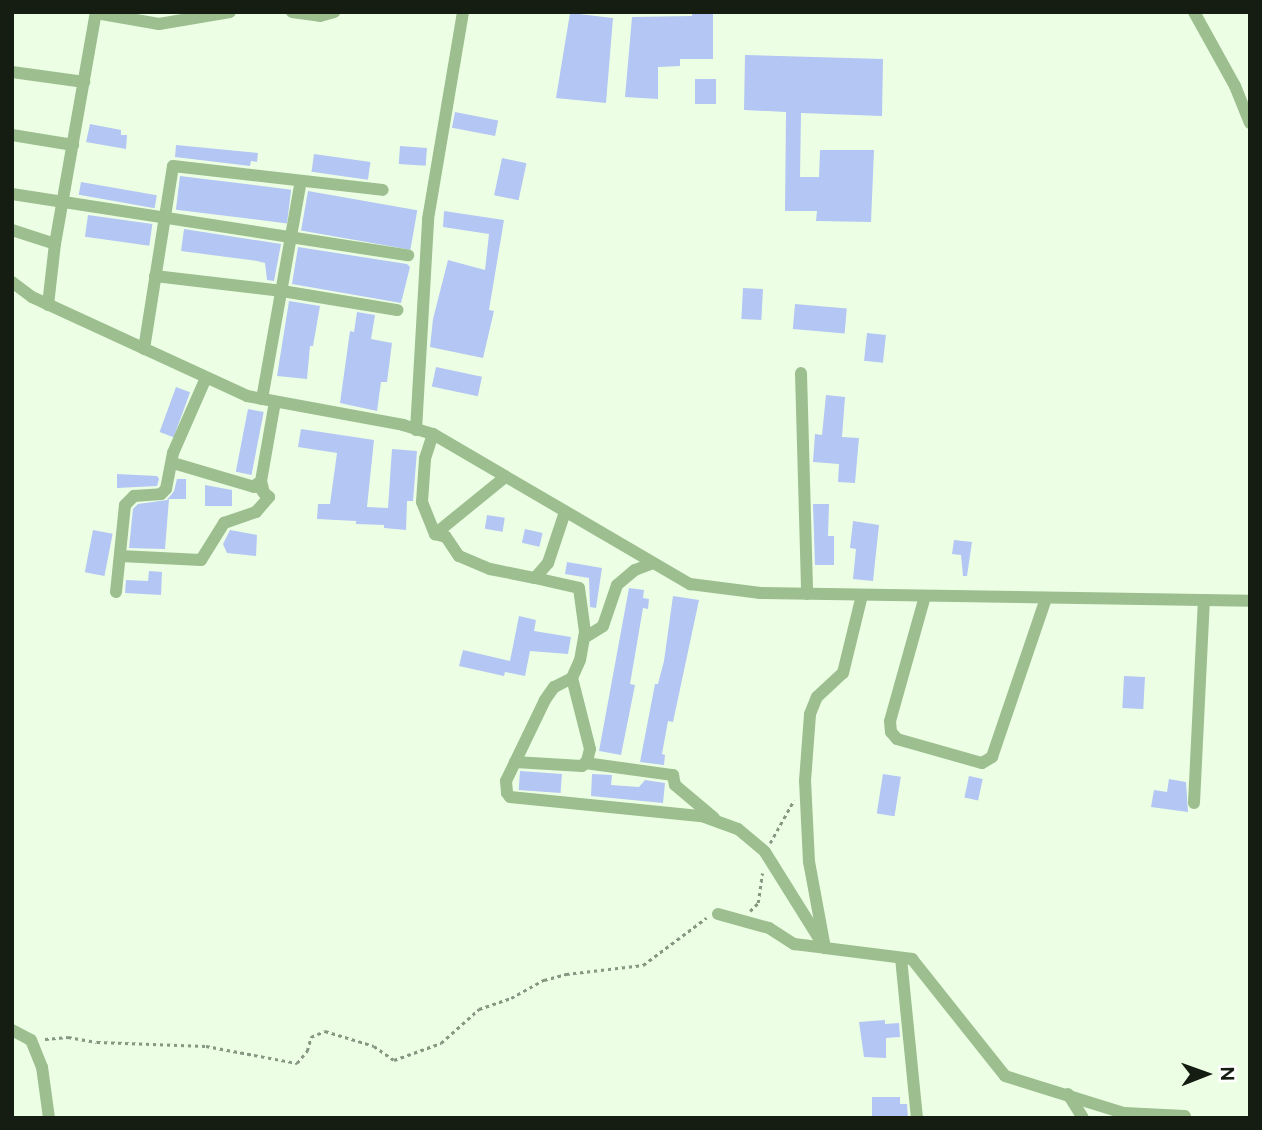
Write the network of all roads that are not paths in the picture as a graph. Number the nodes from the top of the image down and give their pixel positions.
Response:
1 (230, 12) edge
2 (292, 12) edge
3 (334, 12) edge
4 (463, 12) edge
5 (1194, 12) edge
6 (96, 13) edge
7 (12, 72) edge
8 (84, 82) junction
9 (1250, 123) edge
10 (12, 135) edge
11 (73, 145) junction
12 (301, 181) junction
13 (383, 190) dead end
14 (12, 194) edge
15 (62, 203) junction
16 (165, 218) junction
17 (12, 230) edge
18 (290, 237) junction
19 (55, 244) junction
20 (408, 255) dead end
21 (155, 276) junction
22 (12, 282) edge
23 (282, 291) junction
24 (48, 305) junction
25 (397, 310) dead end
26 (144, 349) junction
27 (801, 373) dead end
28 (206, 378) junction
29 (262, 399) junction
30 (275, 402) junction
31 (416, 430) junction
32 (433, 434) junction
33 (173, 463) junction
34 (504, 478) junction
35 (264, 493) junction
36 (565, 512) junction
37 (435, 534) junction
38 (120, 556) junction
39 (653, 563) junction
40 (535, 578) junction
41 (116, 592) dead end
42 (807, 594) junction
43 (862, 595) junction
44 (925, 596) junction
45 (1046, 598) junction
46 (1204, 600) junction
47 (1250, 601) edge
48 (584, 638) junction
49 (572, 678) junction
50 (515, 762) junction
51 (585, 763) junction
52 (1194, 803) dead end
53 (717, 820) junction
54 (718, 914) road end
55 (825, 948) junction
56 (901, 958) junction
57 (12, 1030) edge
58 (1068, 1094) junction
59 (1185, 1116) edge
60 (49, 1118) edge
61 (917, 1118) edge
62 (1083, 1118) edge

1 - 6 street
2 - 3 street
4 - 31 street
5 - 9 street
6 - 8 street
7 - 8 street
8 - 11 street
10 - 11 street
11 - 15 street
12 - 13 street
12 - 16 street
12 - 18 street
14 - 15 street
15 - 16 street
15 - 19 street
16 - 18 street
16 - 21 street
17 - 19 street
18 - 20 street
18 - 23 street
19 - 24 street
21 - 23 street
21 - 26 street
22 - 24 street
23 - 25 street
23 - 29 street
24 - 26 street
26 - 28 street
27 - 42 street
28 - 29 street
28 - 33 street
29 - 30 street
30 - 31 street
30 - 35 street
31 - 32 street
32 - 34 street
32 - 37 street
33 - 35 street
33 - 38 street
34 - 36 street
34 - 37 street
35 - 38 street
36 - 39 street
36 - 40 street
37 - 40 street
38 - 41 street
39 - 42 street
39 - 48 street
40 - 48 street
42 - 43 street
43 - 44 street
43 - 55 street
44 - 45 street
44 - 45 street
45 - 46 street
46 - 47 street
46 - 52 street
48 - 49 street
49 - 50 street
49 - 51 street
50 - 51 street
50 - 53 street
51 - 53 street
53 - 55 street
54 - 55 street
55 - 56 street
56 - 58 street
56 - 61 street
57 - 60 street
58 - 59 street
58 - 62 street

